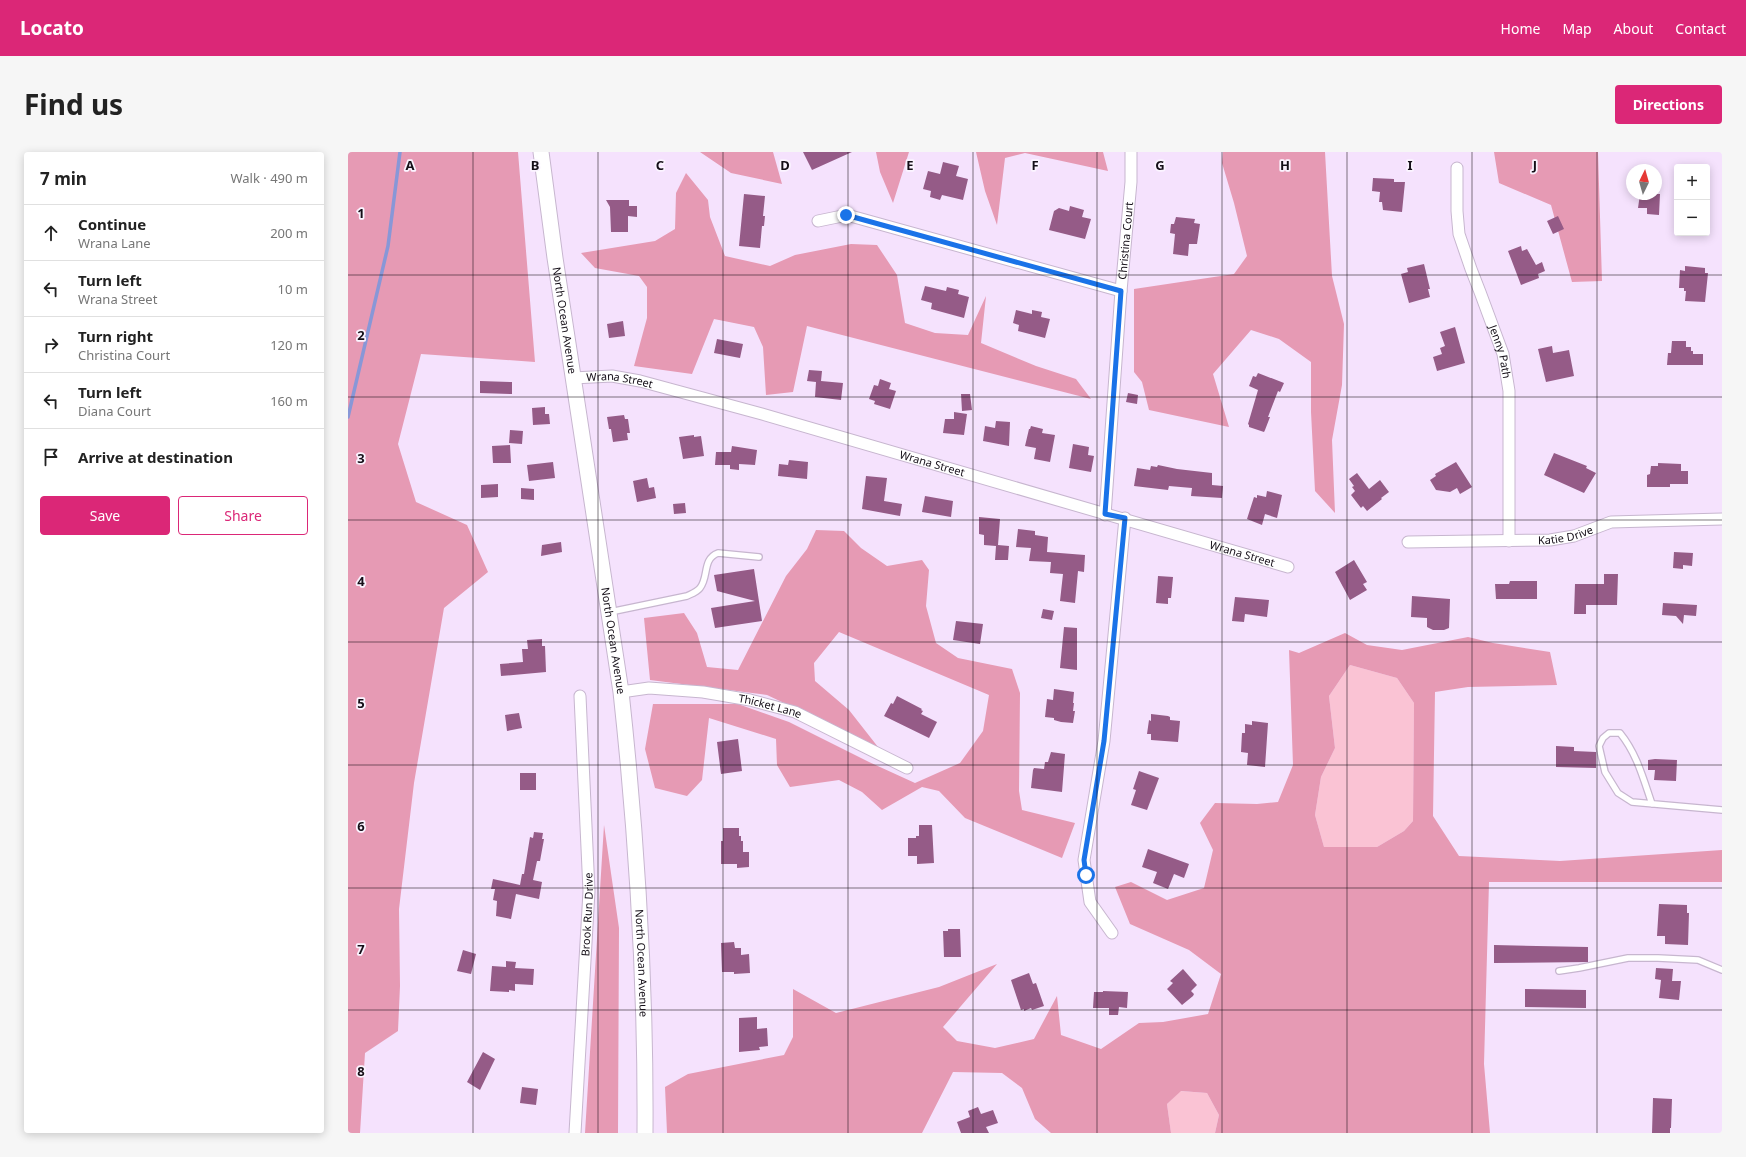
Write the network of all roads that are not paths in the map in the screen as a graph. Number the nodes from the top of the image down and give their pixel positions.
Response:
1 (541, 152) edge
2 (1131, 152) edge
3 (1457, 168) dead end
4 (818, 221) dead end
5 (1121, 291) junction
6 (573, 378) junction
7 (1105, 514) junction
8 (1125, 518) junction
9 (1722, 519) edge
10 (1509, 541) junction
11 (1408, 542) dead end
12 (759, 557) dead end
13 (1288, 566) dead end
14 (609, 612) junction
15 (621, 692) junction
16 (580, 696) dead end
17 (907, 768) dead end
18 (1652, 804) junction
19 (1722, 810) edge
20 (1112, 933) dead end
21 (1722, 970) edge
22 (1559, 971) dead end
23 (575, 1133) edge
24 (645, 1133) edge

1 - 6 main road, North Ocean Avenue
2 - 5 street, Christina Court
3 - 10 street, Jenny Path
4 - 5 street
5 - 7 street, Christina Court
6 - 7 street, Wrana Street
6 - 14 main road, North Ocean Avenue
7 - 8 street, Wrana Street
8 - 13 street, Wrana Street
8 - 20 street
9 - 10 street, Katie Drive
10 - 11 street, Katie Drive
12 - 14 lane
14 - 15 main road, North Ocean Avenue
15 - 17 street, Thicket Lane
15 - 24 main road, North Ocean Avenue
16 - 23 street, Brook Run Drive
18 - 18 lane
18 - 19 lane
21 - 22 lane

